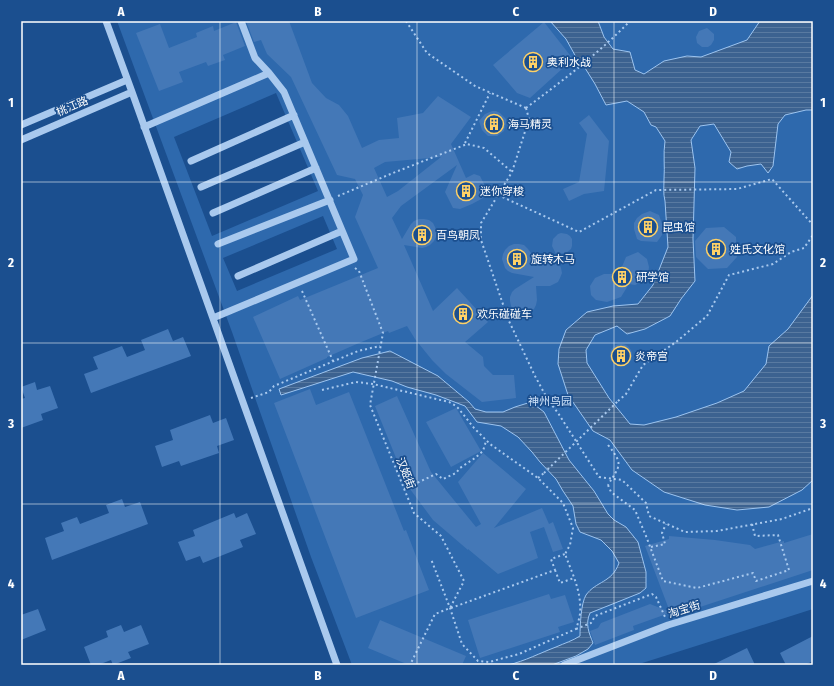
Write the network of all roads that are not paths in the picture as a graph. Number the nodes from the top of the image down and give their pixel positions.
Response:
1 (106, 21) edge
2 (241, 21) edge
3 (270, 73) junction
4 (127, 80) junction
5 (132, 92) junction
6 (294, 115) junction
7 (21, 125) edge
8 (144, 126) junction
9 (21, 140) edge
10 (305, 142) junction
11 (191, 161) dead end
12 (316, 168) junction
13 (201, 187) dead end
14 (330, 200) junction
15 (213, 213) dead end
16 (342, 231) junction
17 (218, 244) dead end
18 (238, 276) dead end
19 (213, 318) junction
20 (813, 581) edge
21 (337, 665) edge
22 (564, 665) edge

1 - 4 street
2 - 3 street
3 - 6 street
3 - 8 street
4 - 5 street
4 - 7 street, 桃江路
5 - 8 street
5 - 9 street, 桃江路
6 - 10 street
6 - 11 street
8 - 19 street
10 - 12 street
10 - 13 street
12 - 14 street
12 - 15 street
14 - 16 street
14 - 17 street
16 - 18 street
16 - 19 street
19 - 21 street
20 - 22 street, 淘宝街

